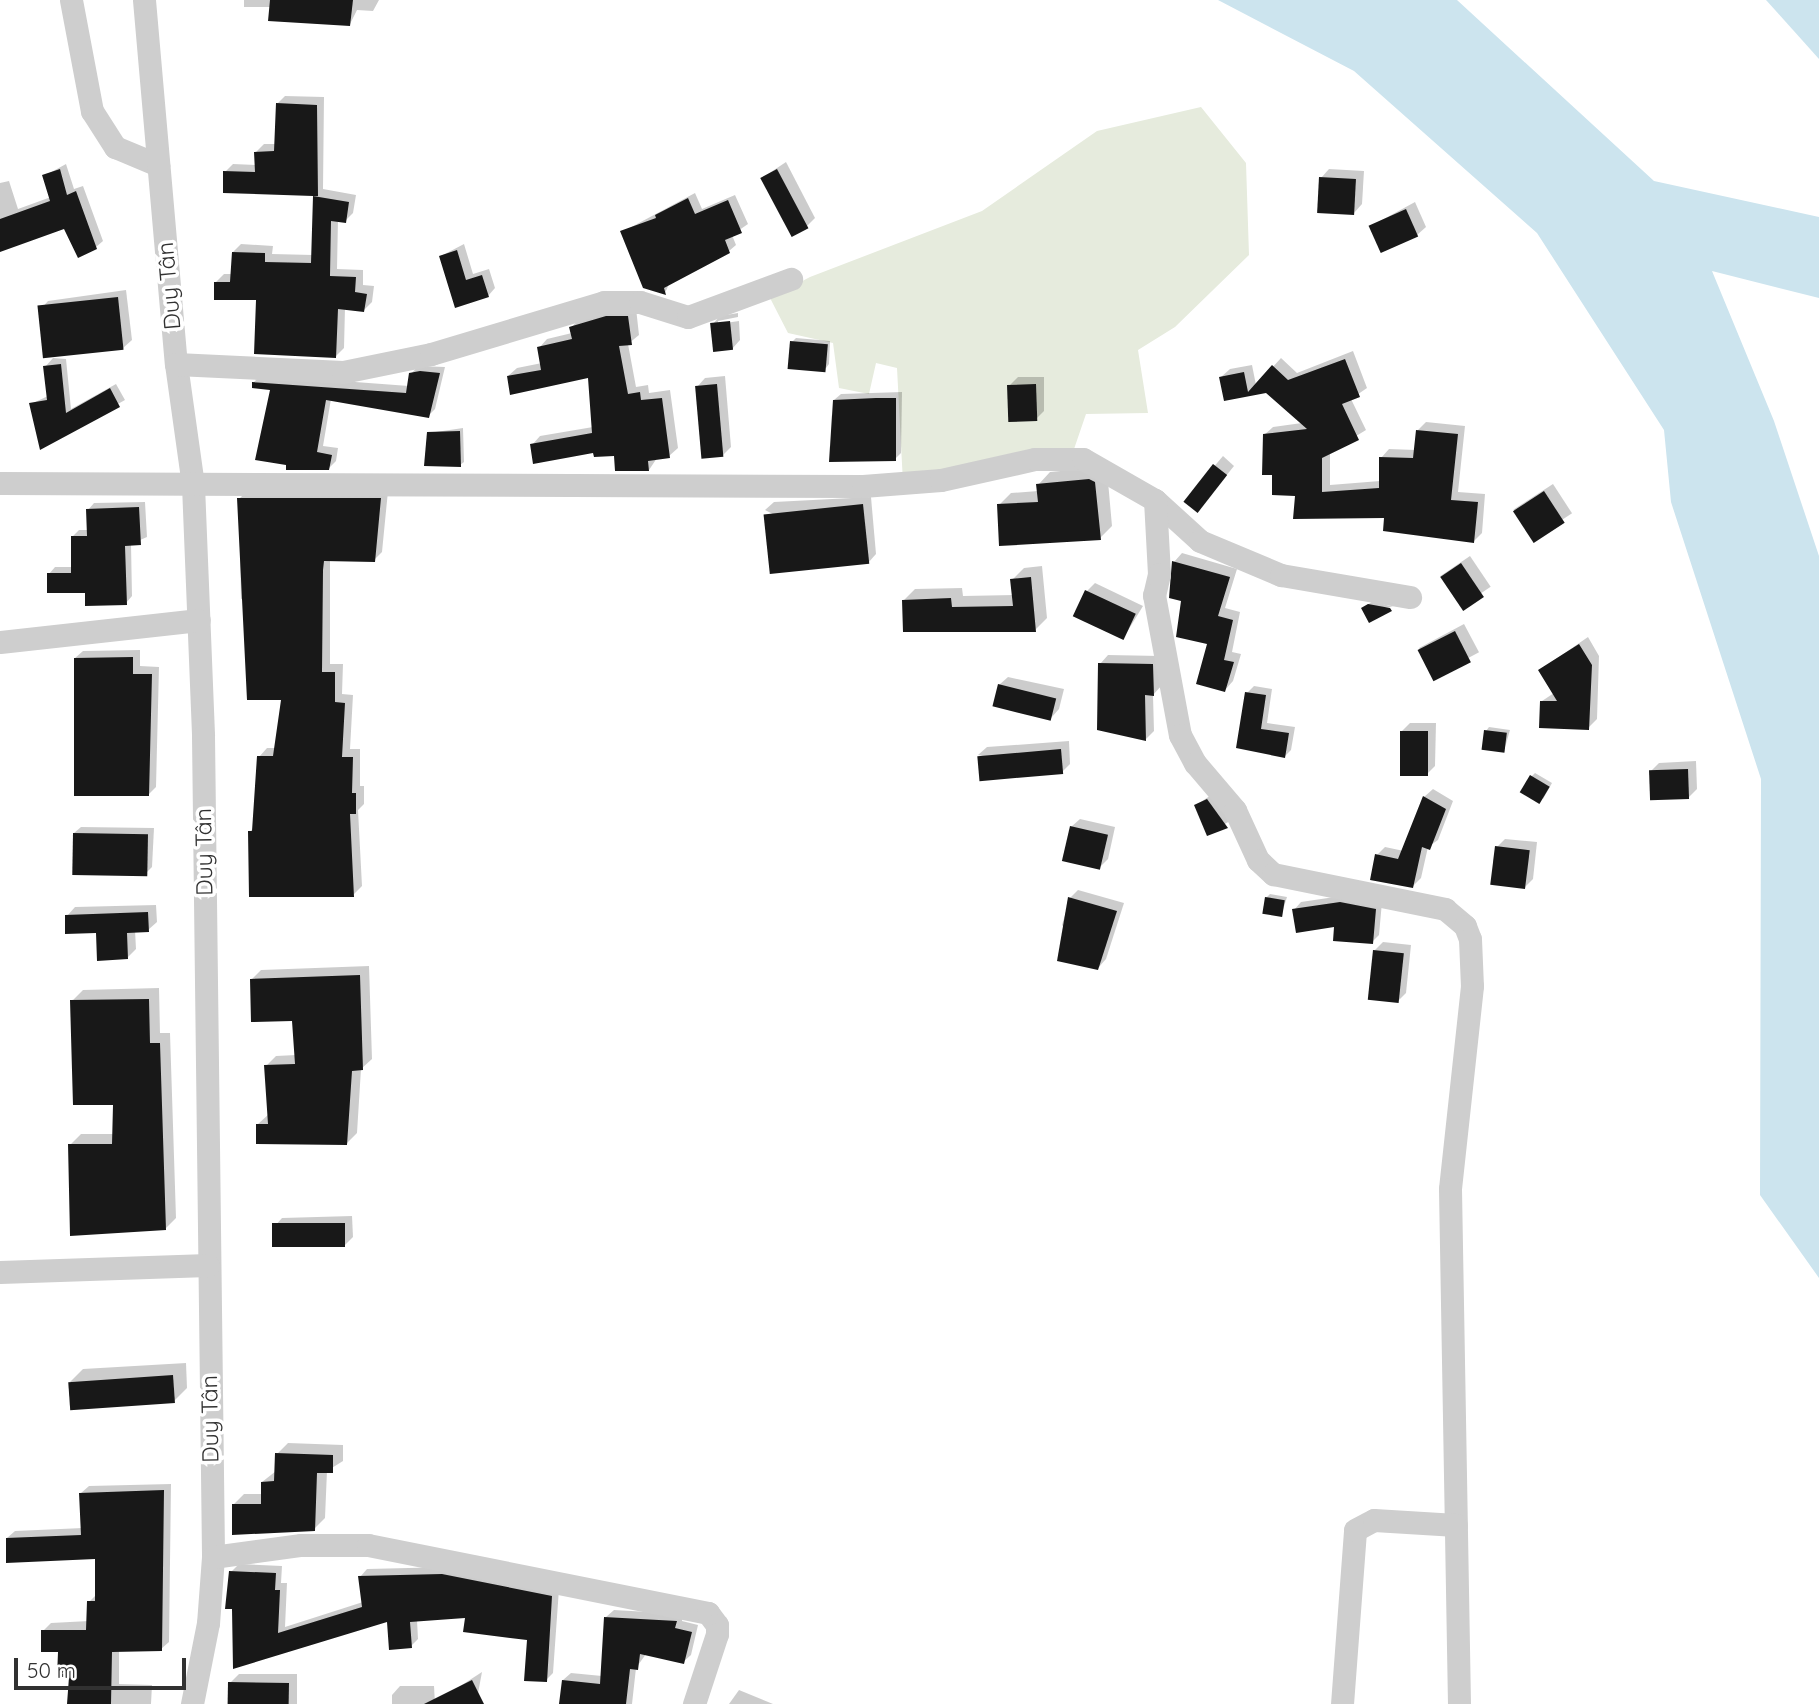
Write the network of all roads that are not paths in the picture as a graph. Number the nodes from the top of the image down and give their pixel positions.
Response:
1 (71, 0) edge
2 (144, 0) edge
3 (158, 165) junction
4 (791, 279) dead end
5 (176, 364) junction
6 (0, 483) edge
7 (193, 485) junction
8 (1155, 500) junction
9 (1410, 597) dead end
10 (199, 620) junction
11 (0, 642) edge
12 (208, 1265) junction
13 (0, 1272) edge
14 (1456, 1524) junction
15 (213, 1557) junction
16 (192, 1704) edge
17 (694, 1704) edge
18 (1342, 1704) edge
19 (1459, 1704) edge

1 - 3 street
2 - 3 street, Duy Tân
3 - 5 street, Duy Tân
4 - 5 street
5 - 7 street, Duy Tân
6 - 7 street
7 - 8 street
7 - 10 street, Duy Tân
8 - 9 street
8 - 14 street
10 - 11 street
10 - 12 street, Duy Tân
12 - 13 street
12 - 15 street, Duy Tân
14 - 18 street
14 - 19 street
15 - 16 street, Duy Tân
15 - 17 street

